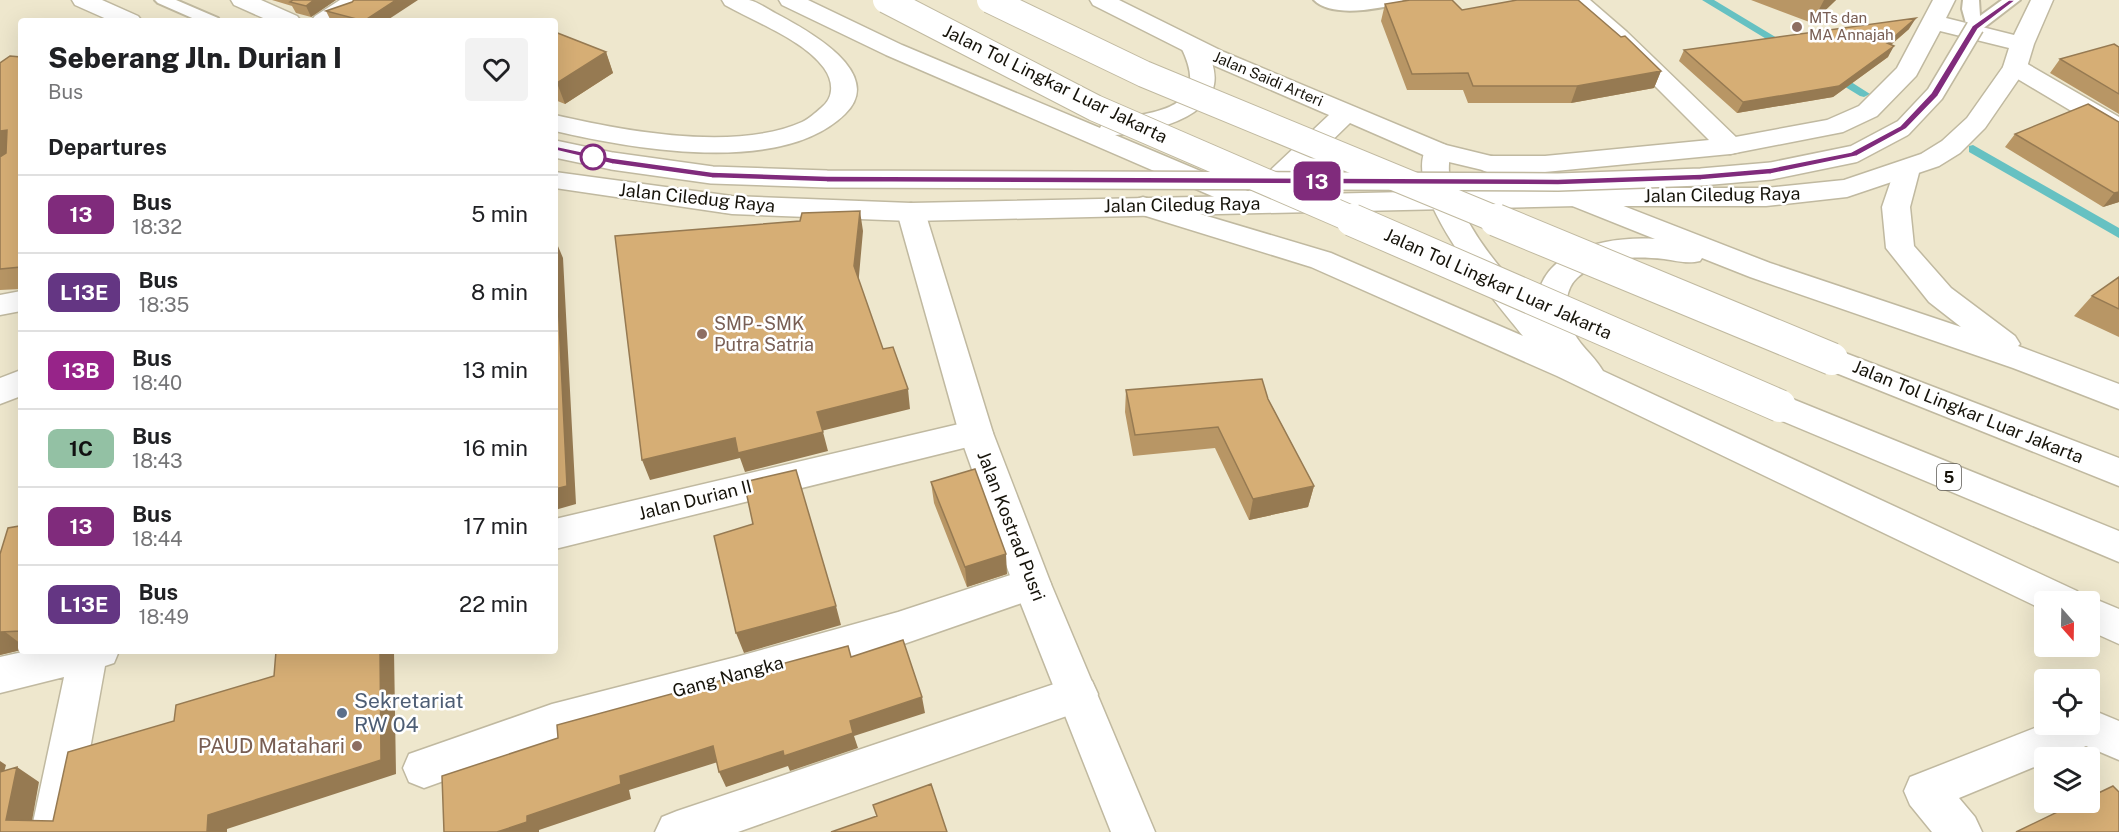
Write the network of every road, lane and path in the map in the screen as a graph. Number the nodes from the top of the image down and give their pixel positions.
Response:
1 (83, 0) edge
2 (162, 0) edge
3 (242, 0) edge
4 (356, 0) edge
5 (733, 0) edge
6 (790, 0) edge
7 (886, 0) edge
8 (990, 0) edge
9 (1101, 0) edge
10 (1322, 0) edge
11 (1395, 0) edge
12 (1576, 0) edge
13 (1971, 0) edge
14 (2012, 0) edge
15 (2042, 0) edge
16 (1939, 11) edge
17 (123, 18) edge
18 (205, 18) edge
19 (282, 18) edge
20 (328, 18) edge
21 (1975, 27) junction
22 (1193, 47) junction
23 (2019, 55) junction
24 (1031, 111) junction
25 (1347, 112) junction
26 (558, 124) edge
27 (2119, 128) edge
28 (1731, 146) junction
29 (558, 150) edge
30 (1437, 152) junction
31 (1491, 164) junction
32 (1907, 169) junction
33 (558, 180) edge
34 (1576, 197) junction
35 (1444, 200) junction
36 (1251, 203) junction
37 (1143, 206) junction
38 (911, 212) junction
39 (1760, 270) junction
40 (18, 302) edge
41 (0, 305) edge
42 (2024, 360) junction
43 (1568, 368) junction
44 (18, 383) edge
45 (1601, 384) junction
46 (0, 392) edge
47 (2119, 397) edge
48 (976, 433) junction
49 (2119, 472) edge
50 (558, 533) edge
51 (2119, 547) edge
52 (1032, 584) junction
53 (2041, 591) edge
54 (2100, 618) edge
55 (2119, 627) edge
56 (90, 654) edge
57 (94, 654) edge
58 (0, 675) edge
59 (1077, 694) junction
60 (2119, 741) edge
61 (424, 768) dead end
62 (53, 832) edge
63 (677, 832) edge
64 (1133, 832) edge
65 (1960, 832) edge

1 - 17 main road
2 - 18 lane
3 - 19 main road
4 - 20 main road
5 - 26 main road
6 - 24 main road
7 - 51 main road, Jalan Tol Lingkar Luar Jakarta / 5, bridge
8 - 49 main road, Jalan Tol Lingkar Luar Jakarta, bridge
9 - 22 main road, Jalan Saidi Arteri
10 - 11 lane
12 - 28 main road
13 - 21 lane
14 - 21 lane
15 - 23 main road, Jalan Ciledug Raya
16 - 23 main road
16 - 28 main road
21 - 29 lane, bridge
22 - 24 main road
22 - 25 main road, Jalan Saidi Arteri
23 - 27 main road
23 - 32 main road, Jalan Ciledug Raya
24 - 36 main road
25 - 30 main road, Jalan Saidi Arteri
25 - 36 main road
28 - 31 main road
30 - 31 main road
30 - 35 main road
31 - 34 main road
32 - 34 main road, Jalan Ciledug Raya
32 - 42 main road
33 - 38 main road, Jalan Ciledug Raya
34 - 35 main road, Jalan Ciledug Raya
34 - 39 main road
35 - 36 main road, Jalan Ciledug Raya
35 - 43 main road
36 - 37 main road, Jalan Ciledug Raya
37 - 38 main road, Jalan Ciledug Raya
37 - 43 main road
38 - 48 main road, Jalan Kostrad Pusri
39 - 42 main road
39 - 45 main road
40 - 41 main road
42 - 47 main road
43 - 45 main road
44 - 46 main road
45 - 53 main road
48 - 50 main road, Jalan Durian II
48 - 52 main road, Jalan Kostrad Pusri
52 - 59 main road, Jalan Kostrad Pusri
52 - 61 main road, Gang Nangka
54 - 55 main road
56 - 58 main road
57 - 62 main road
59 - 63 main road
59 - 64 main road, Jalan Kostrad Pusri
60 - 65 main road

